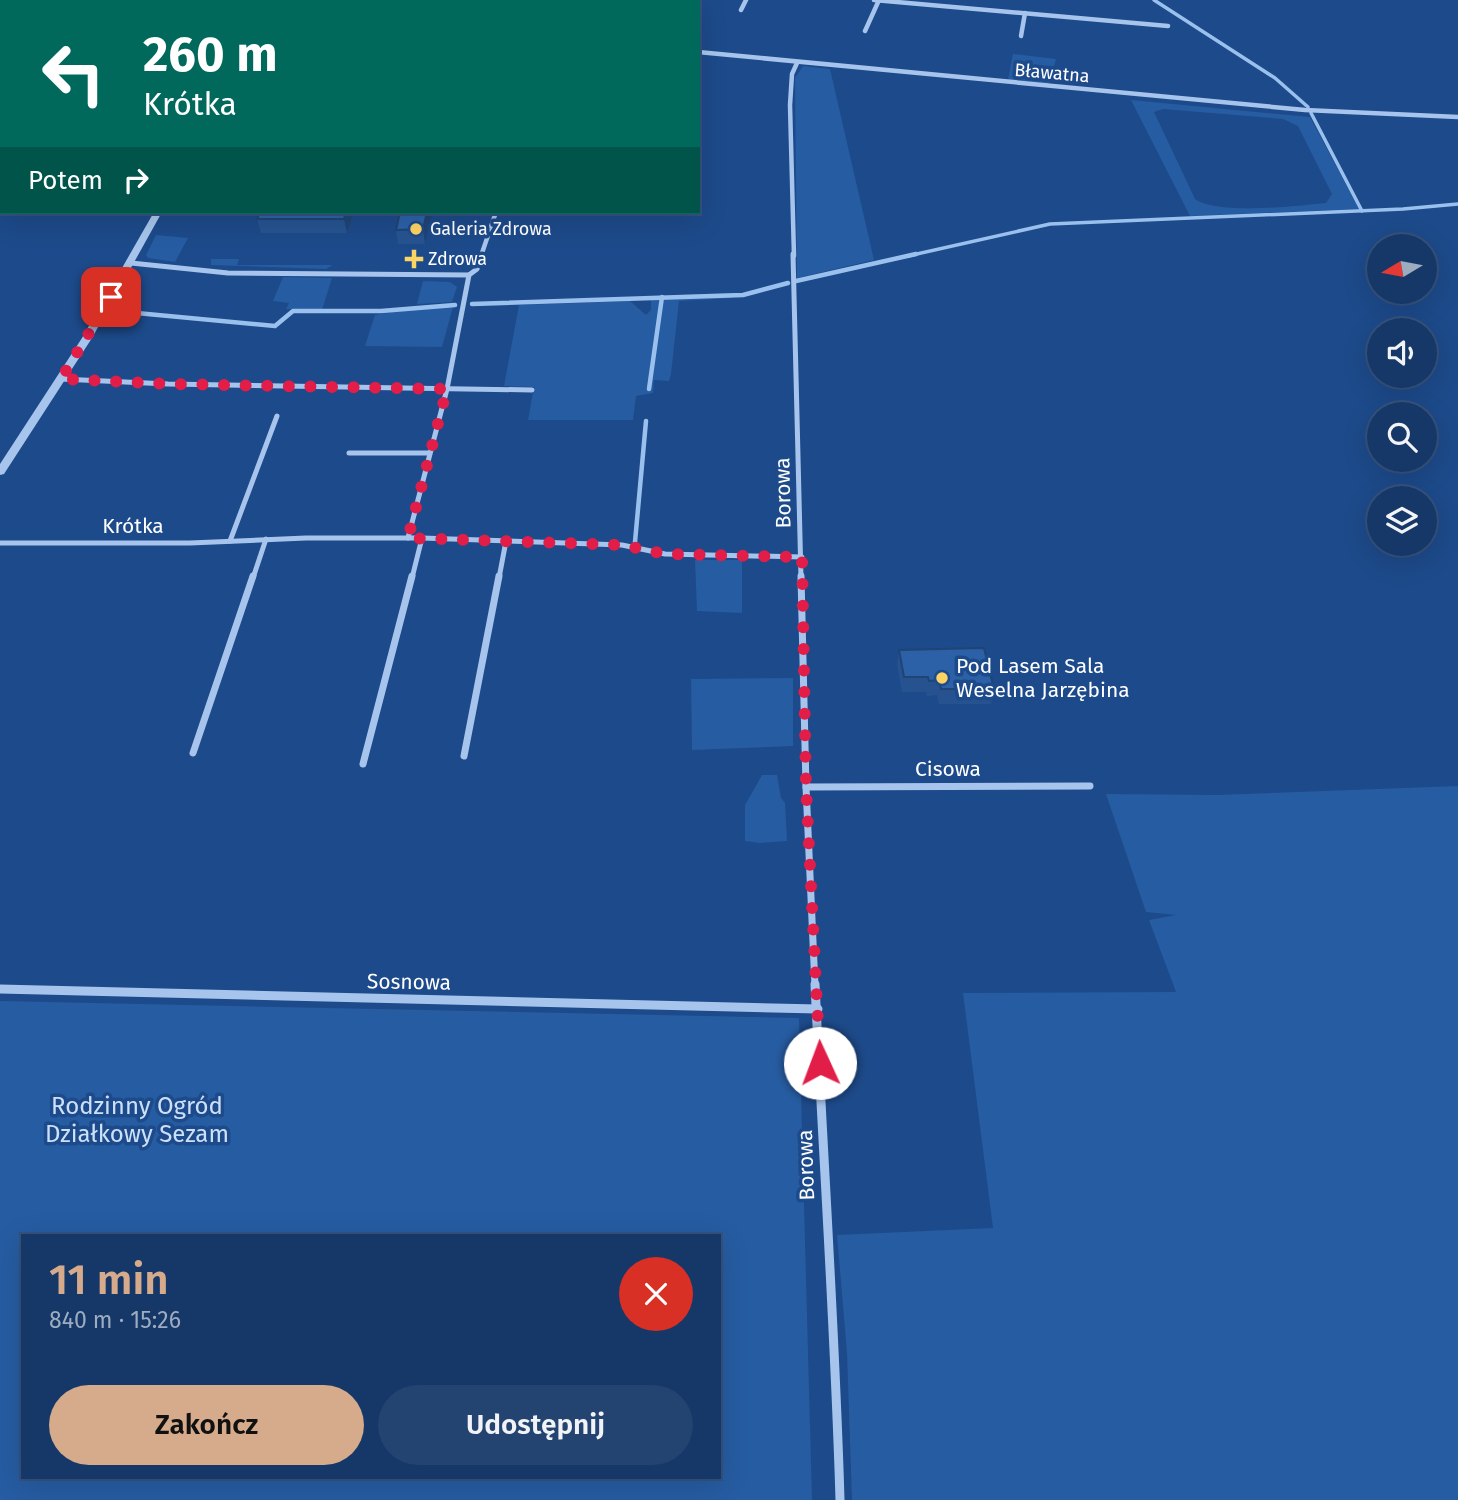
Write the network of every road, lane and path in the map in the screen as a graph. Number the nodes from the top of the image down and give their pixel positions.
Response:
1 (746, 0) edge
2 (876, 0) edge
3 (741, 10) dead end
4 (1025, 13) junction
5 (1168, 26) dead end
6 (865, 31) dead end
7 (1021, 36) dead end
8 (700, 52) edge
9 (797, 63) junction
10 (1458, 117) edge
11 (157, 214) edge
12 (495, 214) edge
13 (131, 263) junction
14 (468, 275) junction
15 (61, 379) junction
16 (447, 389) junction
17 (532, 390) dead end
18 (277, 416) dead end
19 (349, 453) dead end
20 (428, 453) junction
21 (0, 472) edge
22 (408, 538) junction
23 (422, 538) junction
24 (266, 539) junction
25 (230, 541) junction
26 (506, 541) junction
27 (0, 543) edge
28 (802, 557) junction
29 (193, 753) dead end
30 (464, 756) dead end
31 (363, 764) dead end
32 (1090, 786) dead end
33 (806, 787) junction
34 (0, 989) edge
35 (818, 1009) junction
36 (840, 1500) edge

1 - 3 street
2 - 4 street
2 - 6 street
4 - 5 street
4 - 7 street
8 - 9 street, Bławatna
9 - 10 street, Bławatna
9 - 28 street, Borowa
11 - 13 street
12 - 14 street
13 - 14 street
13 - 15 street
14 - 16 street
15 - 16 street
15 - 21 street
16 - 17 street
16 - 20 street
18 - 25 street
19 - 20 street
20 - 22 street
22 - 23 street, Krótka
22 - 24 street, Krótka
23 - 26 street, Krótka
23 - 31 street
24 - 25 street, Krótka
24 - 29 street
25 - 27 street, Krótka
26 - 28 street, Krótka
26 - 30 street
28 - 33 street, Borowa
32 - 33 street, Cisowa
33 - 35 street, Borowa
34 - 35 street, Sosnowa
35 - 36 street, Borowa

